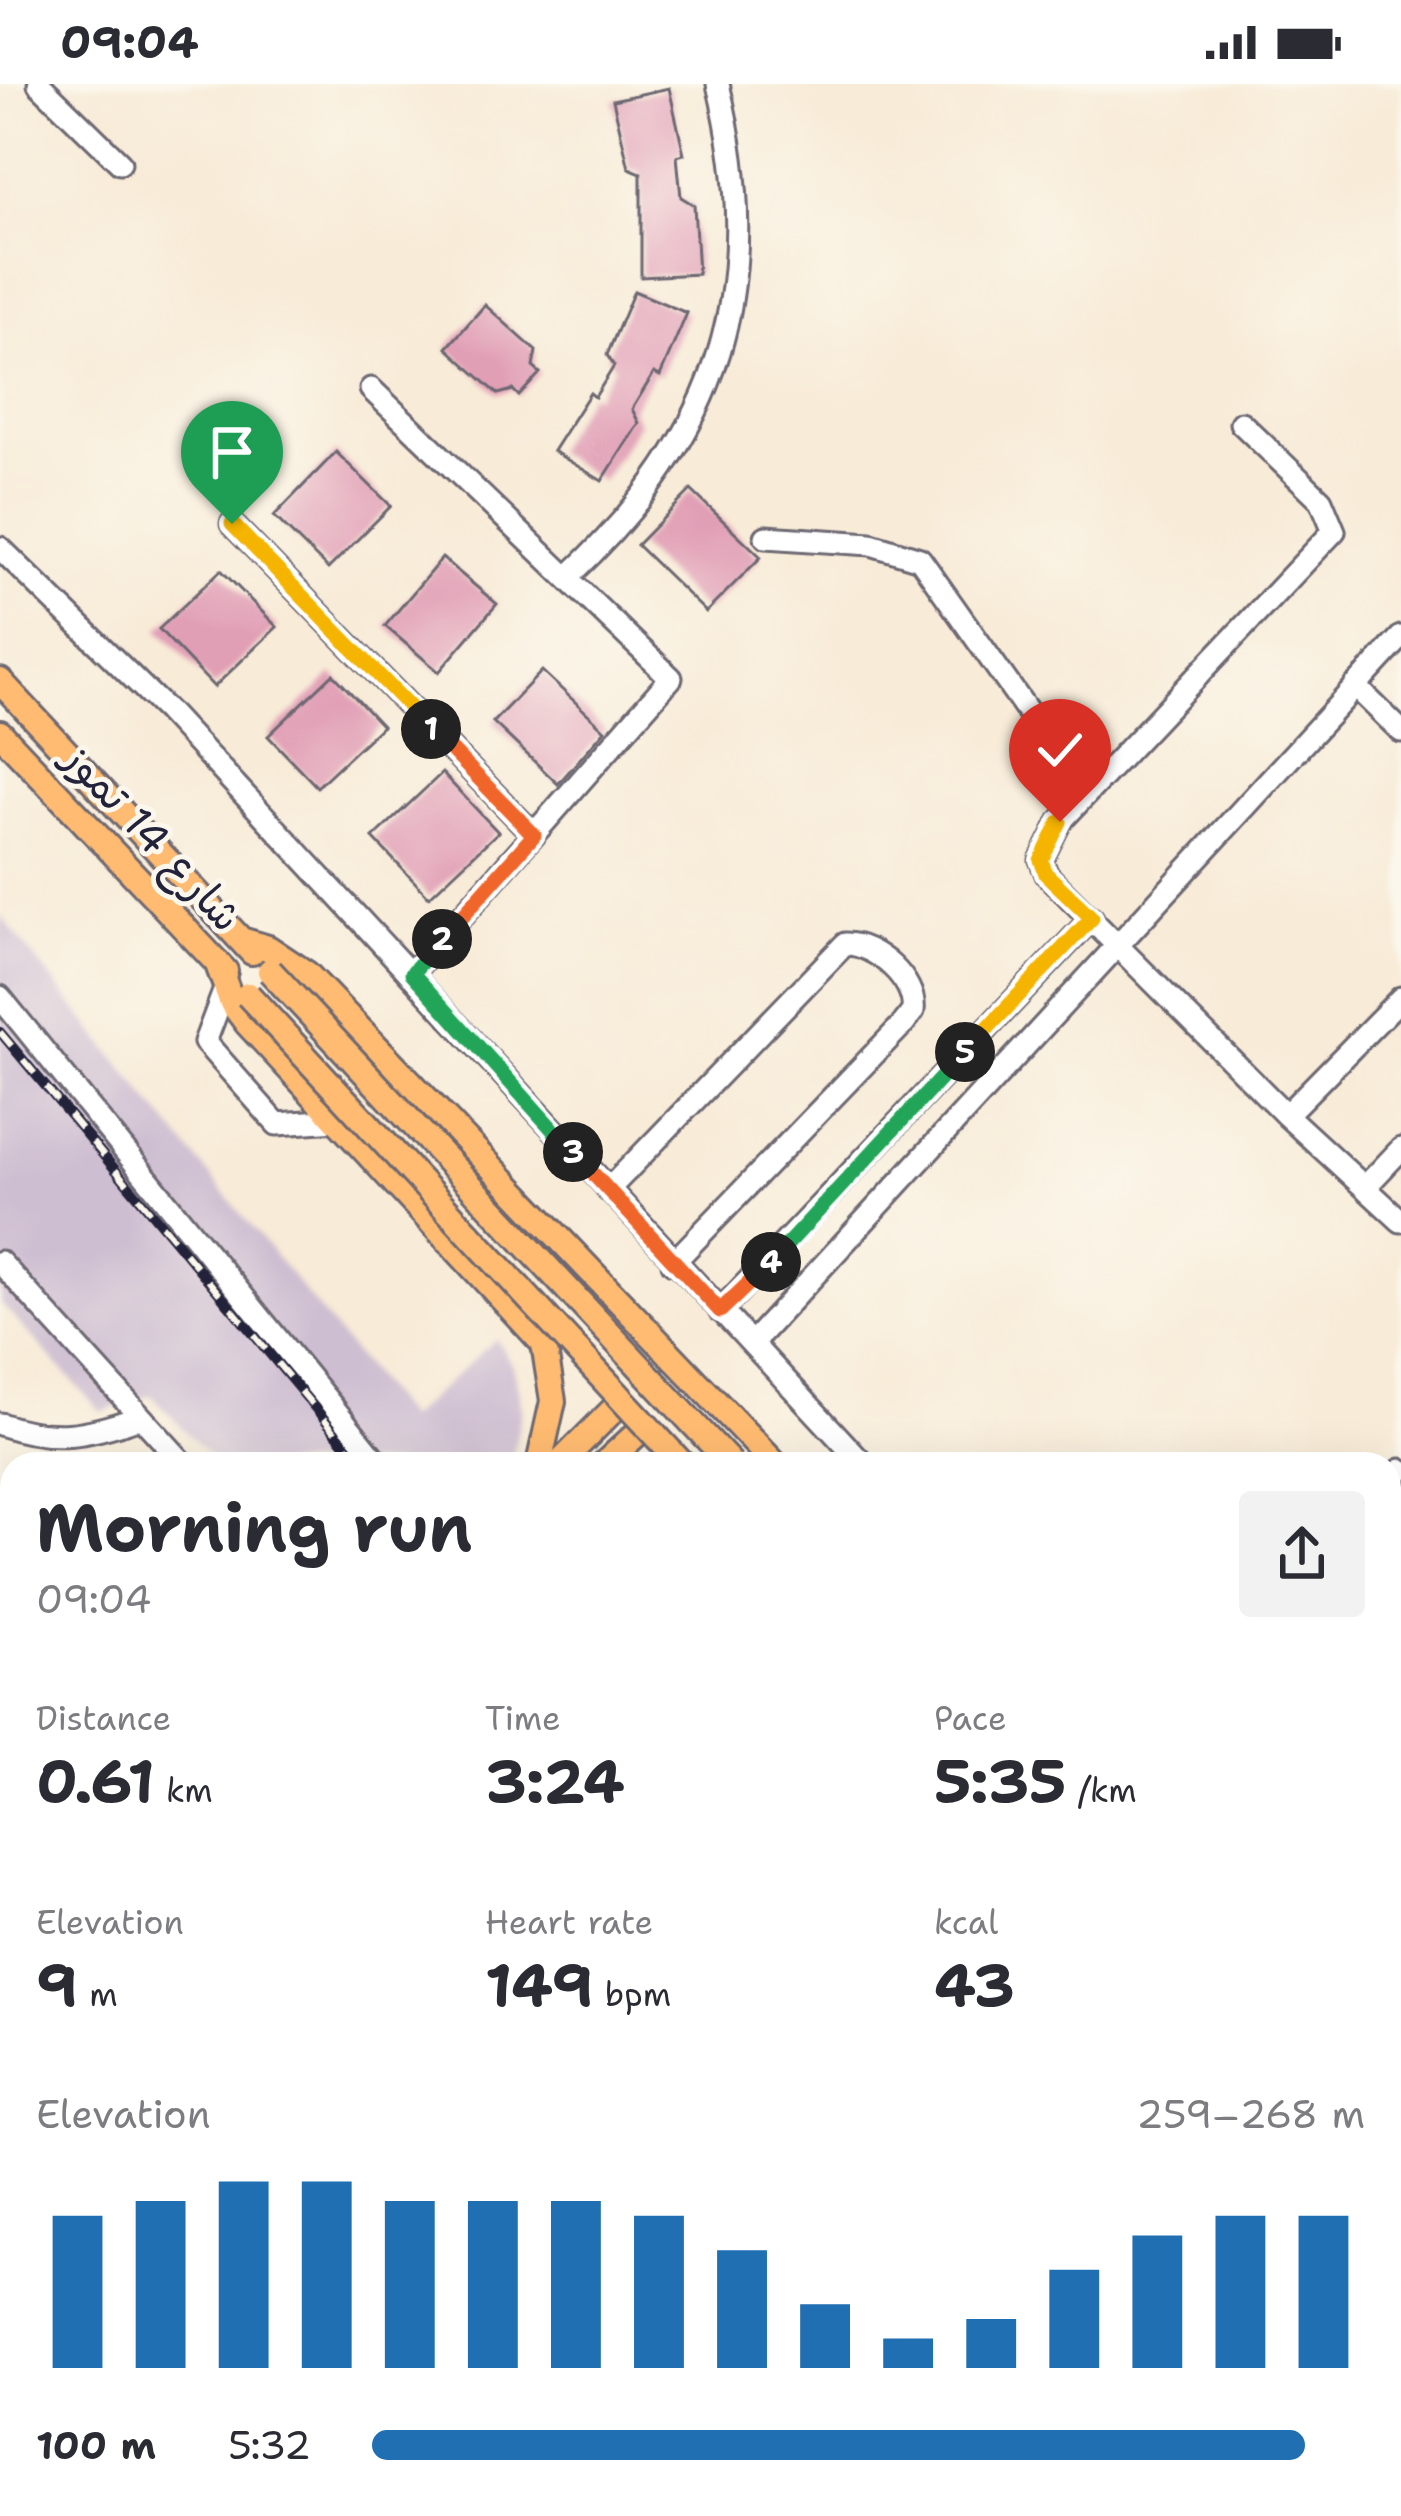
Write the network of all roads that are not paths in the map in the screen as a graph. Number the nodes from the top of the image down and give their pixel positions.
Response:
1 (39, 84) edge
2 (718, 84) edge
3 (120, 163) dead end
4 (371, 389) dead end
5 (1241, 423) dead end
6 (232, 524) dead end
7 (766, 537) dead end
8 (0, 548) edge
9 (569, 576) junction
10 (1401, 637) edge
11 (0, 681) edge
12 (1355, 686) junction
13 (1401, 731) edge
14 (0, 733) edge
15 (1086, 794) junction
16 (534, 835) junction
17 (1092, 918) junction
18 (241, 940) junction
19 (1118, 943) junction
20 (412, 973) junction
21 (237, 992) junction
22 (0, 998) edge
23 (1401, 998) edge
24 (970, 1046) junction
25 (1001, 1073) junction
26 (1286, 1115) junction
27 (338, 1120) junction
28 (1401, 1149) edge
29 (1366, 1186) junction
30 (608, 1190) junction
31 (1401, 1221) edge
32 (0, 1262) edge
33 (673, 1263) junction
34 (720, 1311) junction
35 (752, 1342) junction
36 (619, 1404) dead end
37 (137, 1418) junction
38 (0, 1424) edge
39 (642, 1429) dead end
40 (172, 1452) edge
41 (369, 1452) edge
42 (542, 1452) edge
43 (571, 1452) edge
44 (617, 1452) edge
45 (671, 1452) edge
46 (720, 1452) edge
47 (761, 1452) edge
48 (852, 1452) edge

1 - 3 street
2 - 9 street
4 - 9 street
5 - 15 street
6 - 16 street
7 - 15 street
8 - 20 street
9 - 16 street
10 - 12 street
11 - 18 main road, شارع 14 تموز
12 - 13 street
12 - 19 street
14 - 21 main road, شارع 14 تموز
15 - 17 street
16 - 20 street
17 - 19 street
17 - 24 street
18 - 46 main road, شارع 14 تموز, bridge
18 - 47 main road, شارع 14 تموز
19 - 25 street
19 - 26 street
20 - 30 street
21 - 27 main road
21 - 27 street
21 - 45 main road, bridge
22 - 41 street
23 - 26 street
24 - 25 street
24 - 34 street
25 - 35 street
26 - 29 street
27 - 42 main road
28 - 29 street
29 - 31 street
30 - 33 street
30 - 33 street
32 - 37 street
33 - 34 street
34 - 35 street
35 - 48 street
36 - 43 main road
37 - 38 street
37 - 40 street
39 - 44 main road

